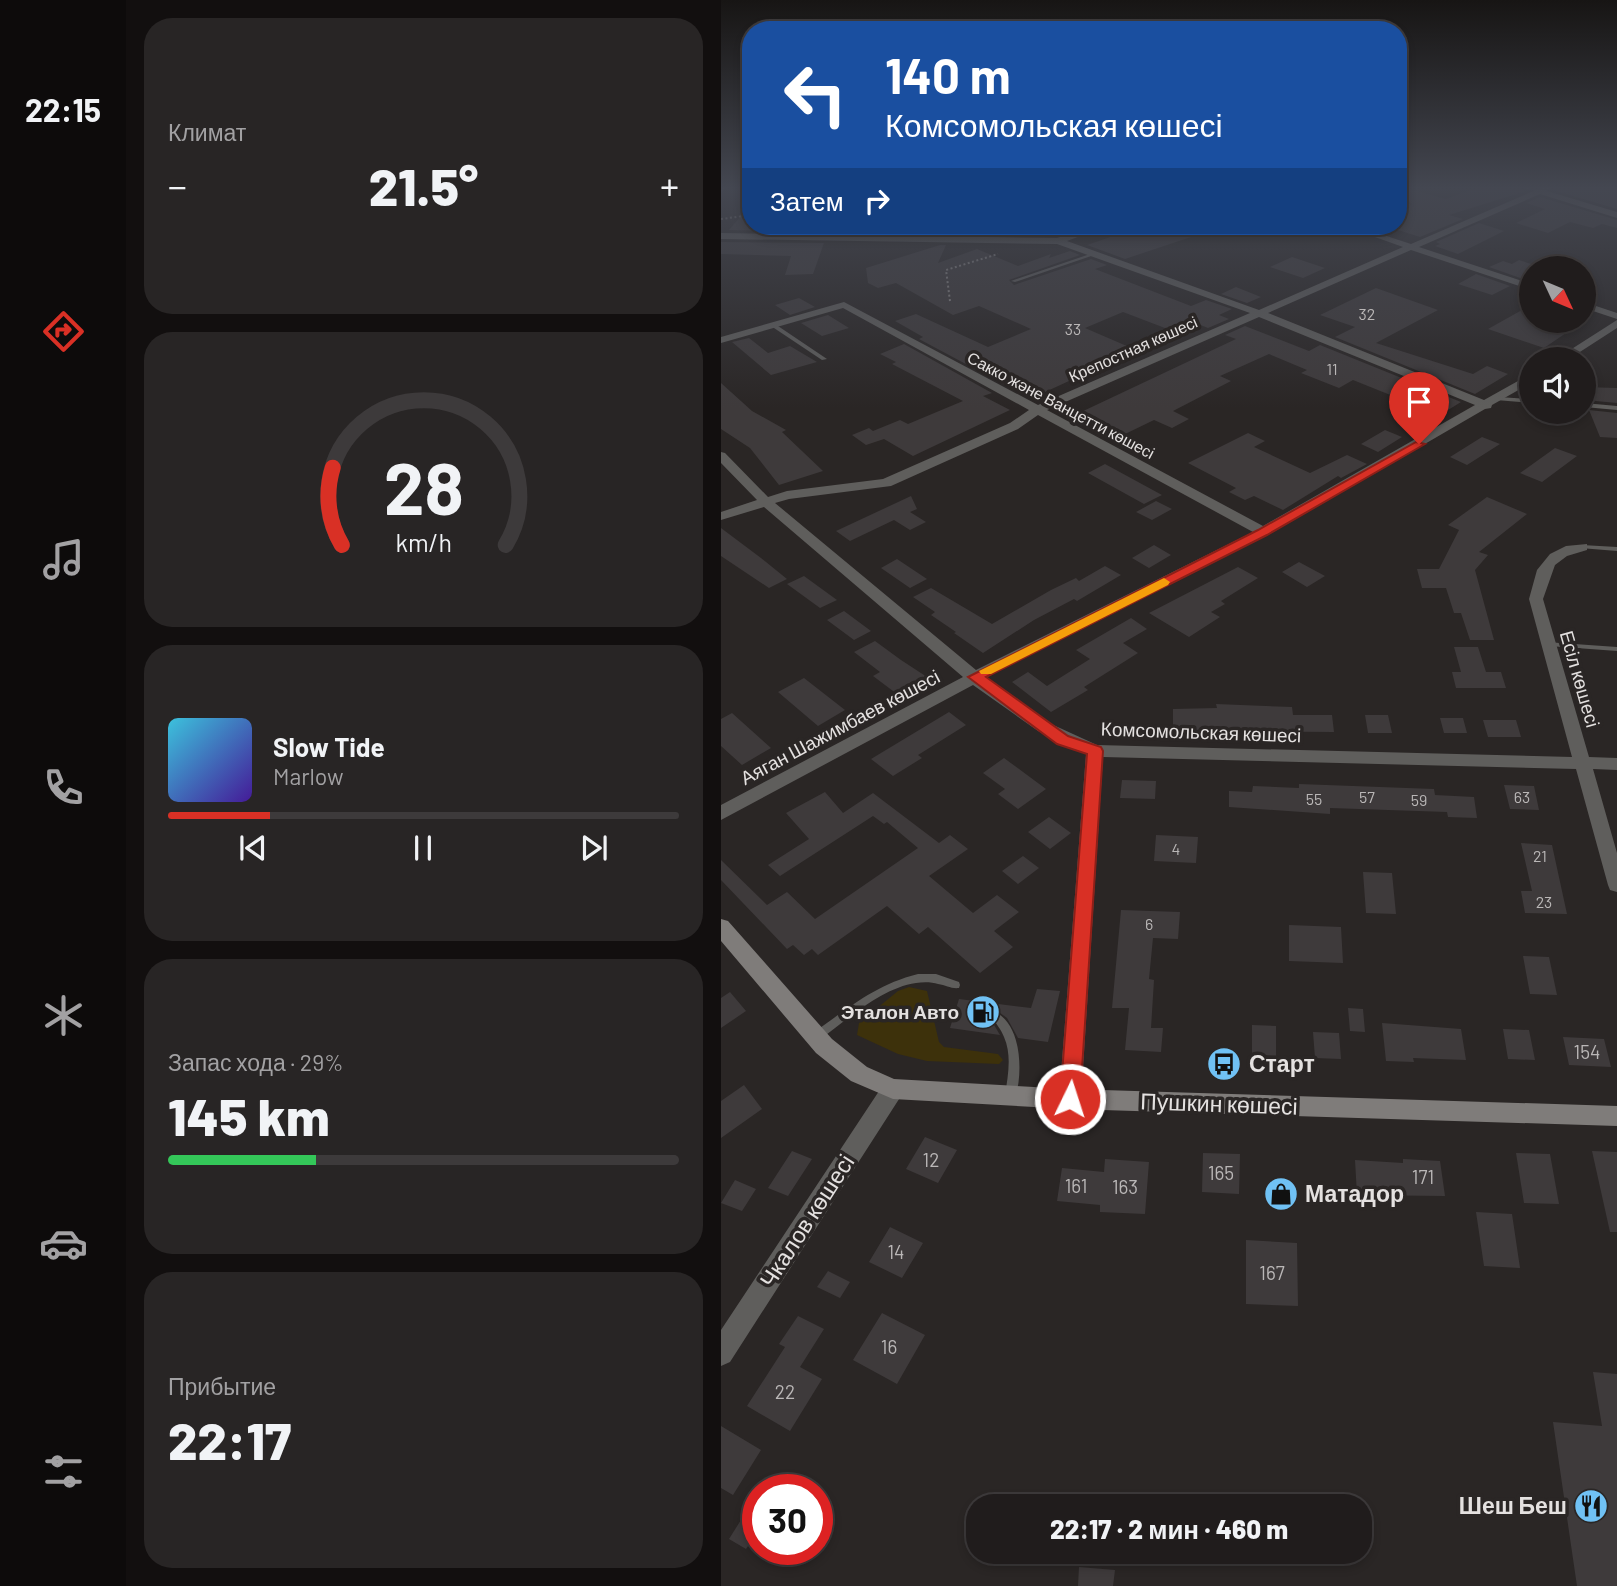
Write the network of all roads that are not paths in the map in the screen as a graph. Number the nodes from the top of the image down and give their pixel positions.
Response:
1 (1077, 260) edge
2 (1112, 260) edge
3 (1381, 260) edge
4 (1450, 260) edge
5 (1013, 281) dead end
6 (1519, 283) edge
7 (1596, 309) edge
8 (1259, 313) junction
9 (1617, 316) edge
10 (1617, 323) edge
11 (773, 325) junction
12 (721, 340) edge
13 (1580, 347) edge
14 (824, 359) dead end
15 (1519, 386) edge
16 (1519, 402) edge
17 (1492, 403) junction
18 (1596, 406) edge
19 (1617, 408) edge
20 (1037, 410) junction
21 (721, 456) edge
22 (762, 502) junction
23 (721, 516) edge
24 (1263, 532) junction
25 (1582, 547) joint
26 (1617, 549) edge
27 (1549, 644) junction
28 (1617, 649) edge
29 (975, 677) junction
30 (1095, 751) junction
31 (1582, 763) junction
32 (1617, 764) edge
33 (721, 813) edge
34 (1617, 885) edge
35 (721, 927) edge
36 (955, 985) dead end
37 (997, 1017) dead end
38 (815, 1037) junction
39 (893, 1089) junction
40 (1011, 1095) junction
41 (1070, 1099) junction
42 (1617, 1116) edge
43 (721, 1353) edge

1 - 5 lane
2 - 8 street
3 - 8 street, Крепостная көшесі
4 - 6 street
7 - 9 street
8 - 17 street
8 - 20 street, Крепостная көшесі
10 - 13 street
11 - 12 street
11 - 14 lane
11 - 20 street, Сакко және Ванцетти көшесі
15 - 17 street, Аяган Шажимбаев көшесі
16 - 17 lane
17 - 24 street, Аяган Шажимбаев көшесі
18 - 19 lane
20 - 22 street, Крепостная көшесі
20 - 24 street, Сакко және Ванцетти көшесі
21 - 22 street, Комсомольская көшесі
22 - 23 street, Крепостная көшесі
22 - 29 street, Комсомольская көшесі
24 - 29 street, Аяган Шажимбаев көшесі
25 - 26 lane
25 - 27 street, Есіл көшесі
27 - 28 lane
27 - 31 street, Есіл көшесі
29 - 30 street, Комсомольская көшесі
29 - 33 street, Аяган Шажимбаев көшесі
30 - 31 street, Комсомольская көшесі
30 - 41 street
31 - 32 street, Комсомольская көшесі
31 - 34 street, Есіл көшесі
35 - 38 street, Пушкин көшесі
36 - 38 lane
37 - 40 lane
38 - 39 street, Пушкин көшесі
39 - 40 street, Пушкин көшесі
39 - 43 street, Чкалов көшесі
40 - 41 street, Пушкин көшесі
41 - 42 street, Пушкин көшесі

